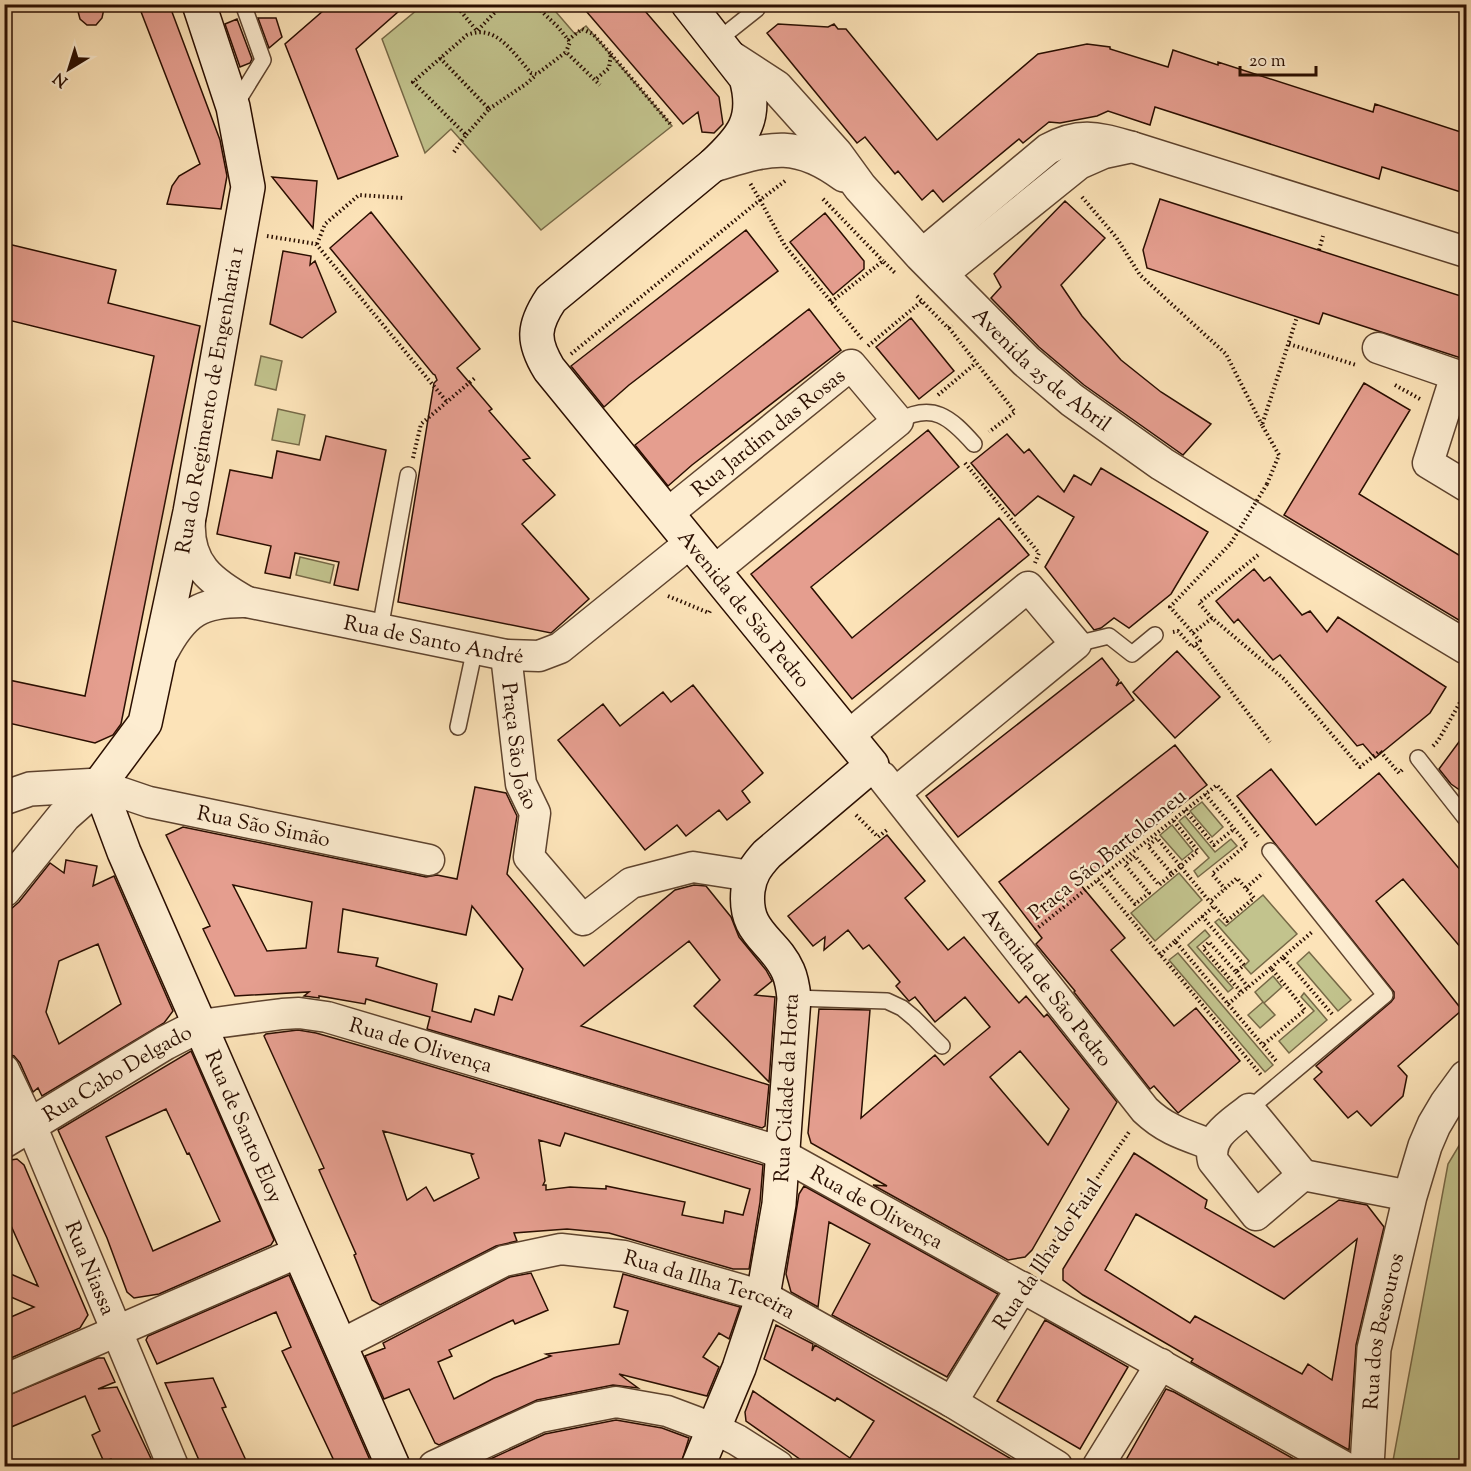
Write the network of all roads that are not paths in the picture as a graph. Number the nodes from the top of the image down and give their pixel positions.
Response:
1 (199, 4) edge
2 (243, 4) edge
3 (688, 4) edge
4 (756, 9) dead end
5 (726, 50) junction
6 (233, 107) junction
7 (1132, 147) junction
8 (713, 165) junction
9 (860, 187) junction
10 (1467, 252) edge
11 (928, 277) junction
12 (1370, 358) road end
13 (1461, 377) edge
14 (898, 421) junction
15 (974, 444) dead end
16 (408, 476) road end
17 (1467, 486) edge
18 (190, 512) junction
19 (668, 514) junction
20 (690, 543) junction
21 (723, 582) junction
22 (247, 602) junction
23 (380, 629) junction
24 (1155, 635) dead end
25 (1076, 644) junction
26 (1467, 647) edge
27 (475, 648) junction
28 (506, 655) junction
29 (158, 667) junction
30 (458, 727) dead end
31 (848, 736) junction
32 (1418, 758) dead end
33 (872, 765) junction
34 (99, 785) junction
35 (4, 798) edge
36 (902, 802) junction
37 (1467, 819) edge
38 (1270, 851) road end
39 (429, 860) dead end
40 (751, 876) junction
41 (4, 890) edge
42 (794, 998) junction
43 (200, 1025) junction
44 (942, 1046) dead end
45 (4, 1070) edge
46 (1467, 1077) edge
47 (1249, 1109) junction
48 (18, 1133) edge
49 (1212, 1145) junction
50 (783, 1155) junction
51 (1303, 1175) junction
52 (1410, 1196) junction
53 (299, 1252) junction
54 (1022, 1287) junction
55 (763, 1296) junction
56 (117, 1331) junction
57 (340, 1346) junction
58 (1161, 1364) junction
59 (4, 1380) edge
60 (952, 1402) junction
61 (715, 1428) junction
62 (173, 1467) edge
63 (393, 1467) edge
64 (434, 1467) edge
65 (698, 1467) edge
66 (778, 1467) edge
67 (1057, 1467) edge
68 (1098, 1467) edge
69 (1343, 1467) edge
70 (1367, 1467) edge

1 - 6 main road, Rua do Regimento de Engenharia 1
2 - 6 lane
3 - 5 main road, Avenida 25 de Abril
4 - 5 lane
5 - 8 main road, Avenida de São Pedro
5 - 9 main road, Avenida 25 de Abril
6 - 18 main road, Rua do Regimento de Engenharia 1
7 - 10 street
7 - 11 street
7 - 11 street
8 - 9 main road
8 - 19 main road, Avenida de São Pedro
9 - 11 main road, Avenida 25 de Abril
11 - 26 main road, Avenida 25 de Abril
12 - 13 street
13 - 17 street
14 - 15 lane
14 - 19 street, Rua Jardim das Rosas
14 - 21 street
16 - 23 lane
18 - 22 street, Rua de Santo André
18 - 29 main road, Rua do Regimento de Engenharia 1
19 - 20 main road, Avenida de São Pedro
20 - 21 main road, Avenida de São Pedro
20 - 28 street, Rua de Santo André
21 - 31 main road, Avenida de São Pedro
22 - 23 street, Rua de Santo André
22 - 29 street, Rua de Santo André
23 - 27 street, Rua de Santo André
24 - 25 lane
25 - 31 street
25 - 36 street
27 - 28 street, Rua de Santo André
27 - 30 lane
28 - 40 street, Praça São João
29 - 34 main road, Rua do Regimento de Engenharia 1
31 - 33 main road, Avenida de São Pedro
32 - 37 lane
33 - 36 street, Avenida de São Pedro
33 - 40 main road
34 - 35 main road
34 - 39 street, Rua São Simão
34 - 41 main road, Rua do Regimento de Engenharia 1
34 - 43 main road, Rua de Santo Eloy
36 - 49 street, Avenida de São Pedro
38 - 47 lane
40 - 42 main road, Rua Cidade da Horta
42 - 44 lane
42 - 50 main road, Rua Cidade da Horta
43 - 48 main road, Rua Cabo Delgado
43 - 50 street, Rua de Olivença
43 - 53 main road, Rua de Santo Eloy
45 - 48 street, Rua Niassa
46 - 52 main road, Rua dos Besouros
47 - 49 street
47 - 51 street
48 - 56 street, Rua Niassa
49 - 51 street
50 - 54 street, Rua de Olivença
50 - 55 main road, Rua Cidade da Horta
51 - 52 street
52 - 70 main road, Rua dos Besouros
53 - 56 street
53 - 57 main road, Rua de Santo Eloy
54 - 58 street, Rua de Olivença
54 - 60 street, Rua da Ilha do Faial
55 - 57 street, Rua da Ilha Terceira
55 - 60 street, Rua da Ilha Terceira
55 - 61 main road, Rua Cidade da Horta
56 - 59 street
56 - 62 street, Rua Niassa
57 - 63 main road, Rua de Santo Eloy
58 - 68 street
58 - 69 street, Rua de Olivença
60 - 67 street, Rua da Ilha Terceira
61 - 64 street
61 - 65 main road, Rua Cidade da Horta
61 - 66 street

